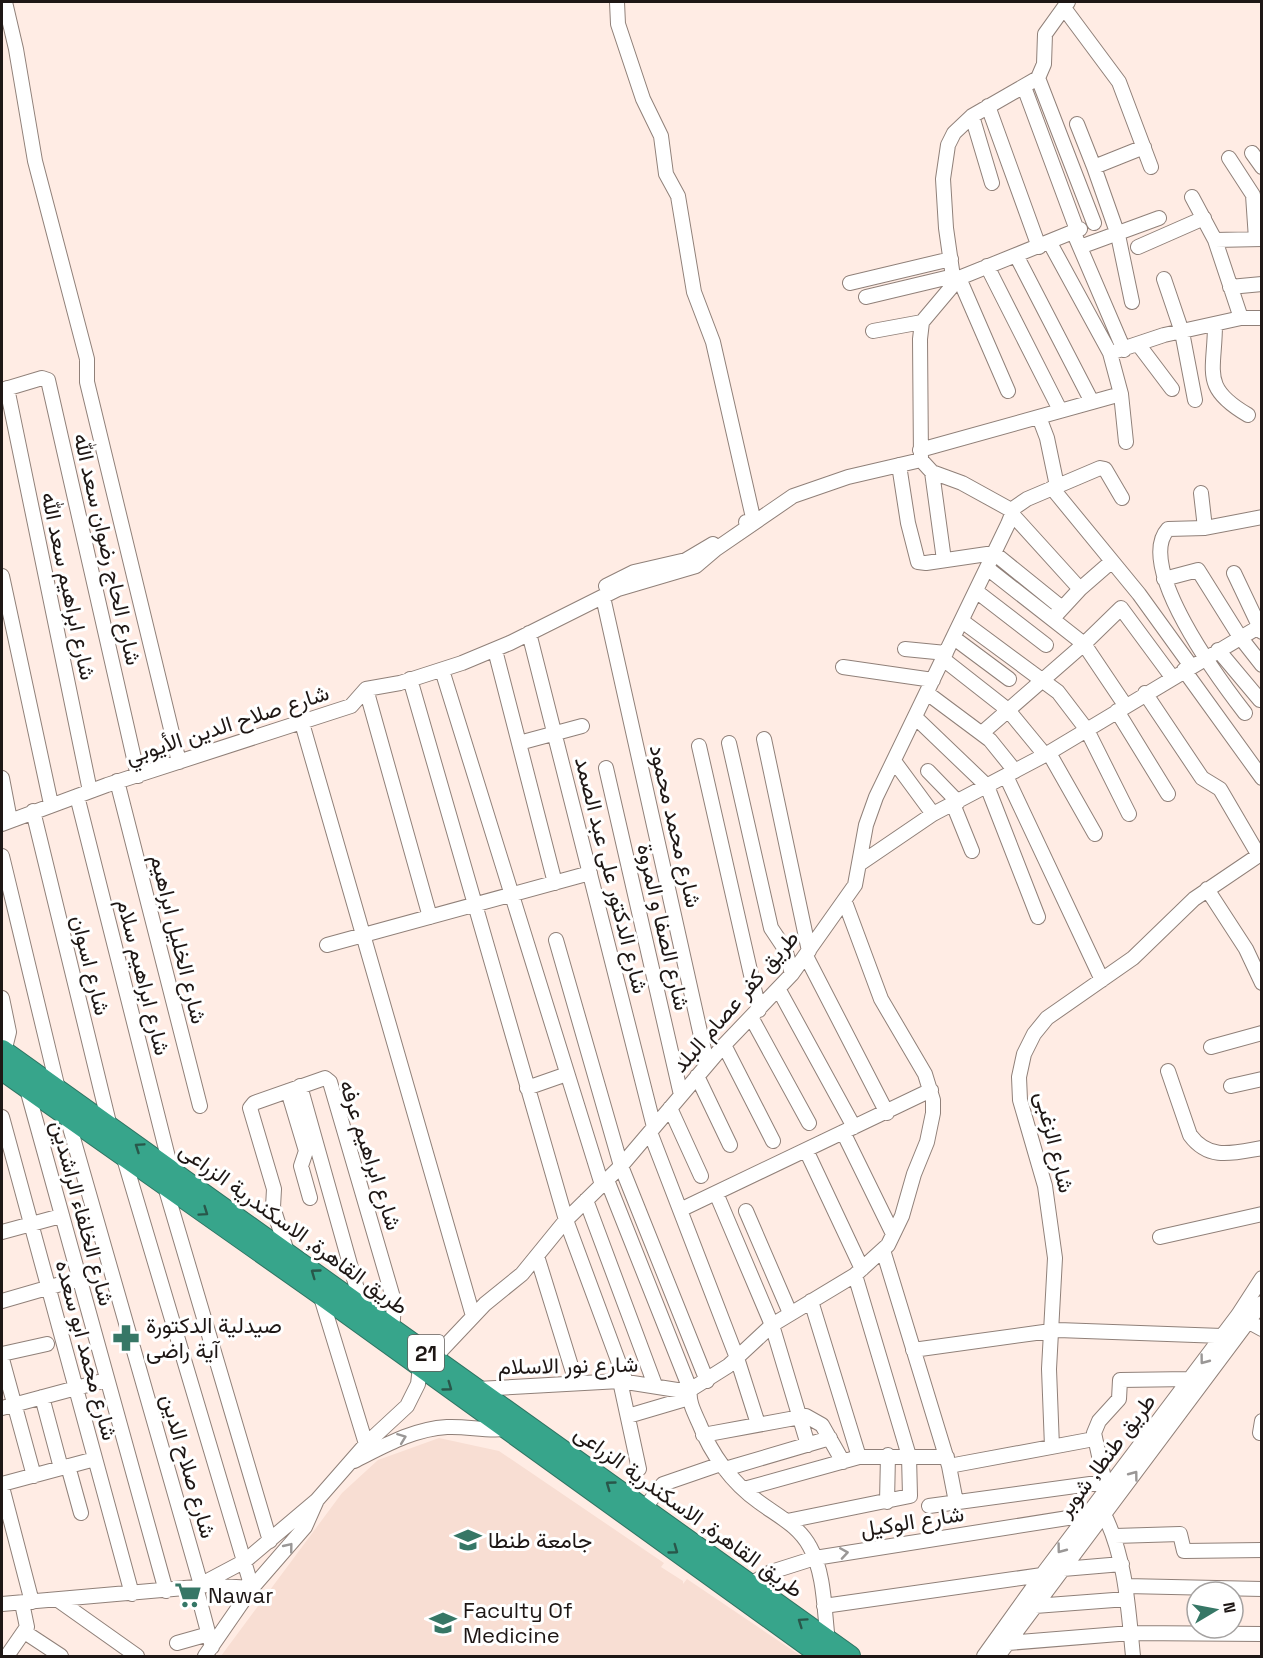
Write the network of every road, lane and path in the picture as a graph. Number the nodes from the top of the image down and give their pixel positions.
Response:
1 (4, 2) edge
2 (617, 2) edge
3 (1066, 5) edge
4 (1038, 78) junction
5 (1024, 87) junction
6 (988, 106) junction
7 (972, 116) junction
8 (1077, 124) dead end
9 (1144, 147) junction
10 (1252, 153) dead end
11 (1229, 158) dead end
12 (1094, 167) junction
13 (1151, 167) dead end
14 (1262, 167) edge
15 (992, 183) dead end
16 (1257, 195) edge
17 (1192, 197) dead end
18 (1113, 216) junction
19 (1159, 218) dead end
20 (1204, 218) junction
21 (1094, 223) junction
22 (1075, 231) junction
23 (1118, 235) junction
24 (1259, 239) edge
25 (1215, 240) junction
26 (1044, 245) junction
27 (1080, 247) junction
28 (1138, 247) dead end
29 (1016, 255) junction
30 (951, 259) junction
31 (987, 266) junction
32 (956, 278) junction
33 (1164, 279) dead end
34 (850, 283) dead end
35 (1262, 284) edge
36 (1230, 287) junction
37 (866, 297) dead end
38 (1132, 302) dead end
39 (1241, 318) junction
40 (1262, 318) edge
41 (922, 322) junction
42 (1215, 324) junction
43 (873, 331) dead end
44 (1182, 332) junction
45 (1138, 344) junction
46 (1124, 350) junction
47 (1110, 353) junction
48 (1172, 388) dead end
49 (4, 389) edge
50 (1008, 391) dead end
51 (1121, 394) junction
52 (1195, 400) dead end
53 (1092, 402) junction
54 (1060, 410) junction
55 (1248, 415) dead end
56 (1039, 417) junction
57 (1126, 442) dead end
58 (920, 455) junction
59 (898, 465) junction
60 (932, 472) junction
61 (1054, 488) junction
62 (1201, 493) dead end
63 (1122, 498) dead end
64 (1012, 512) junction
65 (1262, 517) edge
66 (754, 522) junction
67 (1205, 528) junction
68 (994, 553) junction
69 (944, 560) junction
70 (1111, 562) junction
71 (987, 568) junction
72 (1234, 573) dead end
73 (2, 576) edge
74 (1164, 579) junction
75 (1080, 589) junction
76 (976, 591) junction
77 (603, 597) junction
78 (1058, 613) junction
79 (560, 617) junction
80 (962, 621) junction
81 (1260, 628) edge
82 (529, 633) junction
83 (1240, 637) junction
84 (954, 638) junction
85 (1084, 644) junction
86 (1046, 645) dead end
87 (905, 649) dead end
88 (495, 650) junction
89 (1218, 650) junction
90 (945, 656) junction
91 (1204, 658) junction
92 (1262, 665) edge
93 (843, 667) dead end
94 (442, 670) junction
95 (1182, 671) junction
96 (1009, 679) dead end
97 (410, 680) junction
98 (1044, 680) junction
99 (930, 686) junction
100 (366, 689) junction
101 (1145, 693) junction
102 (1260, 700) dead end
103 (1121, 708) junction
104 (1008, 710) junction
105 (1245, 713) dead end
106 (915, 717) junction
107 (302, 723) junction
108 (582, 726) dead end
109 (1087, 730) junction
110 (554, 733) junction
111 (982, 734) junction
112 (764, 740) dead end
113 (519, 743) junction
114 (729, 743) dead end
115 (699, 746) dead end
116 (1047, 754) junction
117 (894, 761) junction
118 (179, 762) junction
119 (606, 768) dead end
120 (928, 771) dead end
121 (1011, 773) junction
122 (138, 776) junction
123 (2, 778) edge
124 (1262, 778) edge
125 (117, 781) junction
126 (987, 786) junction
127 (83, 794) junction
128 (1168, 795) dead end
129 (956, 803) junction
130 (51, 804) junction
131 (33, 811) junction
132 (933, 814) junction
133 (1129, 814) dead end
134 (6, 822) edge
135 (1095, 834) dead end
136 (972, 851) dead end
137 (1260, 854) edge
138 (2, 855) edge
139 (861, 863) junction
140 (590, 873) junction
141 (555, 883) junction
142 (1208, 889) junction
143 (512, 894) junction
144 (845, 902) junction
145 (474, 904) junction
146 (430, 916) junction
147 (1038, 918) dead end
148 (364, 934) junction
149 (556, 940) dead end
150 (327, 945) dead end
151 (808, 953) junction
152 (792, 974) junction
153 (1102, 980) junction
154 (1262, 982) edge
155 (779, 990) junction
156 (2, 998) edge
157 (755, 1014) junction
158 (1262, 1033) edge
159 (724, 1045) junction
160 (1211, 1047) dead end
161 (2, 1057) edge
162 (707, 1064) junction
163 (1168, 1071) dead end
164 (567, 1074) junction
165 (697, 1076) junction
166 (1262, 1079) edge
167 (1231, 1086) dead end
168 (294, 1088) junction
169 (527, 1088) junction
170 (27, 1089) junction
171 (931, 1090) junction
172 (59, 1093) junction
173 (681, 1095) junction
174 (200, 1106) dead end
175 (670, 1108) junction
176 (887, 1113) junction
177 (2, 1117) edge
178 (67, 1117) junction
179 (808, 1123) dead end
180 (110, 1127) junction
181 (652, 1129) junction
182 (849, 1129) junction
183 (773, 1141) dead end
184 (730, 1145) dead end
185 (1262, 1148) edge
186 (806, 1150) junction
187 (123, 1155) junction
188 (621, 1166) junction
189 (168, 1176) junction
190 (701, 1176) dead end
191 (604, 1183) junction
192 (716, 1193) junction
193 (310, 1198) dead end
194 (586, 1200) junction
195 (680, 1210) junction
196 (746, 1211) dead end
197 (1262, 1214) edge
198 (61, 1216) junction
199 (566, 1220) junction
200 (31, 1224) junction
201 (2, 1232) edge
202 (893, 1234) junction
203 (1160, 1237) dead end
204 (883, 1250) junction
205 (286, 1252) junction
206 (537, 1256) junction
207 (859, 1272) junction
208 (1262, 1278) edge
209 (78, 1279) junction
210 (48, 1288) junction
211 (320, 1294) junction
212 (2, 1297) edge
213 (811, 1300) junction
214 (1261, 1304) edge
215 (362, 1307) junction
216 (790, 1312) junction
217 (473, 1317) junction
218 (1242, 1319) junction
219 (772, 1325) junction
220 (389, 1327) junction
221 (1262, 1329) edge
222 (1052, 1331) junction
223 (1222, 1336) junction
224 (47, 1344) dead end
225 (913, 1350) junction
226 (2, 1354) edge
227 (737, 1358) junction
228 (2, 1359) edge
229 (427, 1363) junction
230 (1190, 1379) junction
231 (106, 1380) junction
232 (707, 1381) junction
233 (576, 1382) junction
234 (623, 1382) junction
235 (655, 1385) junction
236 (76, 1388) junction
237 (477, 1389) junction
238 (689, 1393) junction
239 (42, 1397) junction
240 (8, 1406) edge
241 (628, 1416) junction
242 (800, 1416) junction
243 (758, 1424) junction
244 (504, 1429) junction
245 (703, 1435) junction
246 (830, 1438) junction
247 (1094, 1439) junction
248 (366, 1444) junction
249 (808, 1445) junction
250 (1052, 1447) junction
251 (888, 1455) junction
252 (909, 1456) junction
253 (859, 1457) junction
254 (95, 1459) junction
255 (843, 1462) junction
256 (948, 1462) junction
257 (350, 1464) junction
258 (64, 1467) junction
259 (723, 1467) junction
260 (639, 1469) dead end
261 (34, 1476) junction
262 (2, 1486) edge
263 (1110, 1489) junction
264 (744, 1490) junction
265 (317, 1500) junction
266 (887, 1502) junction
267 (956, 1502) junction
268 (930, 1506) dead end
269 (81, 1513) dead end
270 (1104, 1514) junction
271 (1087, 1515) junction
272 (647, 1518) junction
273 (787, 1521) junction
274 (1115, 1536) junction
275 (270, 1541) junction
276 (1262, 1550) edge
277 (815, 1558) junction
278 (245, 1562) junction
279 (1122, 1564) junction
280 (1063, 1569) junction
281 (715, 1570) junction
282 (1042, 1575) junction
283 (749, 1585) junction
284 (199, 1586) junction
285 (252, 1588) junction
286 (1262, 1589) edge
287 (166, 1591) junction
288 (1127, 1593) junction
289 (132, 1594) junction
290 (58, 1600) junction
291 (27, 1603) junction
292 (2, 1604) edge
293 (824, 1606) junction
294 (1035, 1606) junction
295 (2, 1612) edge
296 (26, 1632) junction
297 (1131, 1633) junction
298 (1262, 1634) edge
299 (177, 1643) dead end
300 (1008, 1643) junction
301 (209, 1646) edge
302 (825, 1649) edge
303 (7, 1656) edge
304 (61, 1656) edge
305 (137, 1656) edge
306 (850, 1656) edge
307 (984, 1656) edge
308 (998, 1656) edge
309 (1133, 1656) edge

1 - 118 street
2 - 66 street
3 - 4 street
3 - 9 street
4 - 5 street
4 - 21 street
5 - 6 street
5 - 22 street
6 - 7 street
6 - 26 street
7 - 15 street
7 - 30 street
8 - 12 street
9 - 12 street
9 - 13 street
10 - 14 street
11 - 16 street
12 - 18 street
16 - 24 street
17 - 20 street
18 - 21 street
18 - 23 street
19 - 23 street
20 - 25 street
20 - 28 street
21 - 22 street
22 - 26 street
22 - 27 street
23 - 27 street
23 - 38 street
24 - 25 street
25 - 36 street
26 - 29 street
26 - 47 street
27 - 46 street
29 - 31 street
29 - 53 street
30 - 32 street
30 - 34 street
31 - 32 street
31 - 54 street
32 - 37 street
32 - 41 street
32 - 50 street
33 - 44 street
35 - 36 street
36 - 39 street
39 - 40 street
39 - 42 street
41 - 43 street
41 - 58 street
42 - 44 street
42 - 55 street
44 - 45 street
44 - 52 street
45 - 46 street
45 - 48 street
46 - 47 street
47 - 51 street
49 - 122 street, شارع الحاج رضوان سعد الله
49 - 127 street, شارع ابراهيم سعد الله
51 - 53 street, شارع صلاح الدين الأيوبي
51 - 57 street
53 - 54 street, شارع صلاح الدين الأيوبي
54 - 56 street, شارع صلاح الدين الأيوبي
56 - 58 street, شارع صلاح الدين الأيوبي
56 - 61 street
58 - 59 street, شارع صلاح الدين الأيوبي
58 - 60 street
59 - 66 street, شارع صلاح الدين الأيوبي
59 - 69 street
60 - 64 street
60 - 69 street
61 - 63 street
61 - 64 street
61 - 70 street
62 - 67 street
64 - 68 street, طريق كفر عصام البلد
64 - 75 street
65 - 67 street
66 - 77 street, شارع صلاح الدين الأيوبي
66 - 79 street, شارع صلاح الدين الأيوبي
67 - 74 street
68 - 69 street
68 - 71 street, طريق كفر عصام البلد
68 - 78 street
70 - 75 street
70 - 95 street
71 - 76 street, طريق كفر عصام البلد
71 - 78 street
72 - 81 street
73 - 130 street
74 - 83 street
74 - 91 street
75 - 78 street
76 - 80 street, طريق كفر عصام البلد
76 - 86 street
77 - 79 street, شارع صلاح الدين الأيوبي
77 - 162 street, شارع محمد محمود
78 - 85 street
79 - 82 street, شارع صلاح الدين الأيوبي
80 - 84 street, طريق كفر عصام البلد
80 - 98 street
81 - 83 street
82 - 88 street, شارع صلاح الدين الأيوبي
82 - 110 street, شارع الدكتور على عبد الصمد
83 - 89 street
83 - 92 street
84 - 90 street, طريق كفر عصام البلد
84 - 96 street
85 - 95 street
85 - 98 street
85 - 103 street
87 - 90 street
88 - 94 street, شارع صلاح الدين الأيوبي
88 - 113 street
89 - 91 street
89 - 102 street
90 - 99 street, طريق كفر عصام البلد
90 - 104 street
91 - 95 street
91 - 105 street
93 - 99 street
94 - 97 street, شارع صلاح الدين الأيوبي
94 - 143 street
95 - 101 street
95 - 124 street
97 - 100 street, شارع صلاح الدين الأيوبي
97 - 145 street
98 - 104 street
98 - 109 street
99 - 106 street, طريق كفر عصام البلد
99 - 111 street
100 - 107 street, شارع صلاح الدين الأيوبي
100 - 146 street
101 - 103 street
101 - 137 street
103 - 109 street
103 - 128 street
104 - 111 street
104 - 116 street
106 - 117 street, طريق كفر عصام البلد
106 - 126 street
107 - 118 street, شارع صلاح الدين الأيوبي
107 - 148 street
108 - 110 street
109 - 116 street
109 - 133 street
110 - 113 street
110 - 140 street, شارع الدكتور على عبد الصمد
111 - 121 street
112 - 151 street
113 - 141 street
114 - 152 street
115 - 157 street
116 - 121 street
116 - 135 street
117 - 132 street
117 - 139 street, طريق كفر عصام البلد
118 - 122 street, شارع صلاح الدين الأيوبي
119 - 173 street, شارع الصفا و المروة
120 - 129 street
121 - 126 street
121 - 153 street
122 - 125 street, شارع صلاح الدين الأيوبي
123 - 134 street
125 - 127 street, شارع صلاح الدين الأيوبي
125 - 174 street, شارع الخليل ابراهيم
126 - 129 street
126 - 147 street
127 - 130 street, شارع صلاح الدين الأيوبي
127 - 189 street, شارع ابراهيم سلام
129 - 132 street
129 - 136 street
130 - 131 street, شارع صلاح الدين الأيوبي
131 - 134 street, شارع صلاح الدين الأيوبي
131 - 180 street, شارع اسوان
132 - 139 street
137 - 142 street, شارع الزغبى
138 - 172 street
139 - 144 street, طريق كفر عصام البلد
140 - 141 street
140 - 181 street, شارع الدكتور على عبد الصمد
141 - 143 street
142 - 153 street, شارع الزغبى
142 - 154 street
143 - 145 street
143 - 164 street
144 - 151 street, طريق كفر عصام البلد
144 - 171 street
145 - 146 street
145 - 169 street
146 - 148 street
148 - 150 street
148 - 217 street
149 - 188 street
151 - 152 street, طريق كفر عصام البلد
151 - 176 street
152 - 155 street, طريق كفر عصام البلد
153 - 222 street, شارع الزغبى
155 - 157 street, طريق كفر عصام البلد
155 - 182 street
156 - 161 street
157 - 159 street, طريق كفر عصام البلد
157 - 179 street
158 - 160 street
159 - 162 street, طريق كفر عصام البلد
159 - 183 street
161 - 170 highway, طريق القاهرة, الاسكندرية الزراعى / 21
161 - 172 highway, طريق القاهرة, الاسكندرية الزراعى / 21
162 - 165 street, طريق كفر عصام البلد
163 - 185 street
164 - 169 street
164 - 191 street
165 - 173 street, طريق كفر عصام البلد
165 - 184 street
166 - 167 street
168 - 193 street
168 - 205 street, شارع ابراهيم عرفه
168 - 215 street
168 - 220 street, شارع ابراهيم عرفه
169 - 199 street
170 - 178 highway, طريق القاهرة, الاسكندرية الزراعى / 21
170 - 198 street, شارع الخلفاء الراشدين
171 - 176 street
171 - 202 street
172 - 180 highway, طريق القاهرة, الاسكندرية الزراعى / 21
173 - 175 street, طريق كفر عصام البلد
175 - 181 street, طريق كفر عصام البلد
175 - 190 street
176 - 182 street
177 - 200 street, شارع محمد ابو سعده
178 - 187 highway, طريق القاهرة, الاسكندرية الزراعى / 21
178 - 284 street, شارع صلاح الدين
189 -> 180 highway, طريق القاهرة, الاسكندرية الزراعى / 21
181 - 188 street, طريق كفر عصام البلد
181 - 195 street, شارع الدكتور على عبد الصمد
182 - 186 street
182 - 202 street
186 - 192 street
186 - 207 street
187 - 189 highway, طريق القاهرة, الاسكندرية الزراعى / 21
187 - 278 street
188 - 191 street, طريق كفر عصام البلد
188 - 232 street
189 - 205 highway, طريق القاهرة, الاسكندرية الزراعى / 21
189 -> 211 highway, طريق القاهرة, الاسكندرية الزراعى / 21
189 - 275 street, شارع ابراهيم سلام
191 - 194 street, طريق كفر عصام البلد
191 - 238 street
192 - 195 street
192 - 219 street
194 - 199 street, طريق كفر عصام البلد
194 - 235 street
195 - 227 street, شارع الدكتور على عبد الصمد
196 - 216 street
197 - 203 street
198 - 200 street
198 - 209 street, شارع الخلفاء الراشدين
199 - 206 street, طريق كفر عصام البلد
199 - 234 street
200 - 201 street
200 - 210 street, شارع محمد ابو سعده
202 - 204 street
204 - 207 street
204 - 225 street
215 -> 205 highway, طريق القاهرة, الاسكندرية الزراعى / 21
206 - 217 street, طريق كفر عصام البلد
206 - 233 street
207 - 213 street
207 - 252 street
208 - 218 street, طريق طنطا, شوبر
209 - 210 street
209 - 231 street, شارع الخلفاء الراشدين
210 - 212 street
210 - 236 street, شارع محمد ابو سعده
211 - 229 highway, طريق القاهرة, الاسكندرية الزراعى / 21
211 - 248 street
213 - 216 street
213 - 253 street
214 - 218 street, طريق طنطا, شوبر
215 - 220 highway, طريق القاهرة, الاسكندرية الزراعى / 21
216 - 219 street
217 - 229 street, طريق كفر عصام البلد
218 - 221 street
218 - 223 street, طريق طنطا, شوبر
263 -> 218 street, طريق طنطا, شوبر
219 - 227 street
219 - 242 street
220 - 229 highway, طريق القاهرة, الاسكندرية الزراعى / 21
222 - 223 street
222 - 225 street
222 - 250 street, شارع الزغبى
223 -> 230 street, طريق طنطا, شوبر
224 - 226 street
225 - 256 street
227 - 232 street
227 - 243 street, شارع الدكتور على عبد الصمد
228 - 240 street
229 - 237 highway, طريق القاهرة, الاسكندرية الزراعى / 21
229 -> 244 highway, طريق القاهرة, الاسكندرية الزراعى / 21
229 - 248 street
230 - 247 street
230 - 263 street, طريق طنطا, شوبر
231 - 236 street
231 - 287 street, شارع الخلفاء الراشدين
232 - 238 street
233 - 234 street, شارع نور الاسلام
233 - 237 street, شارع نور الاسلام
234 - 235 street, شارع نور الاسلام
234 - 241 street
235 - 238 street, شارع نور الاسلام
236 - 239 street
236 - 254 street, شارع محمد ابو سعده
272 -> 237 highway, طريق القاهرة, الاسكندرية الزراعى / 21
238 - 241 street
238 - 245 street
239 - 240 street
239 - 258 street
240 - 261 street
241 - 260 street
242 - 243 street
242 - 246 street
242 - 249 street
243 - 245 street
257 -> 244 street
244 - 272 highway, طريق القاهرة, الاسكندرية الزراعى / 21
245 - 259 street
246 - 249 street
246 - 255 street
247 - 250 street
247 - 263 street
248 - 257 street
249 - 259 street
250 - 256 street
251 - 252 street
251 - 253 street
251 - 266 street
252 - 256 street
252 - 266 street
253 - 255 street
254 - 258 street
254 - 289 street, شارع محمد ابو سعده
255 - 264 street
256 - 267 street
257 - 265 street
258 - 261 street
258 - 269 street
259 - 264 street
259 - 272 street
261 - 262 street
262 - 291 street
263 - 267 street
263 - 270 street, طريق طنطا, شوبر
263 - 271 street, طريق طنطا, شوبر
264 - 273 street
265 - 275 street
285 -> 265 street
266 - 273 street
267 - 268 street
270 - 274 street
270 - 280 street, طريق طنطا, شوبر
277 -> 271 street, شارع الوكيل
271 -> 282 street, طريق طنطا, شوبر
272 - 281 highway, طريق القاهرة, الاسكندرية الزراعى / 21
273 - 277 street
274 - 276 street
274 - 279 street
275 - 278 street
277 - 283 street, شارع الوكيل
277 - 293 street
278 - 284 street
278 - 285 street
279 - 280 street
279 - 288 street
280 - 294 street, طريق طنطا, شوبر
281 - 283 highway, طريق القاهرة, الاسكندرية الزراعى / 21
281 - 302 highway, طريق القاهرة, الاسكندرية الزراعى / 21
282 - 293 street
282 - 307 street, طريق طنطا, شوبر
302 -> 283 highway, طريق القاهرة, الاسكندرية الزراعى / 21
284 - 285 street
284 - 287 street
284 - 301 street, شارع صلاح الدين
285 - 301 street
286 - 288 street
287 - 289 street
288 - 294 street
288 - 297 street
289 - 290 street
290 - 291 street
290 - 305 street
291 - 292 street
291 - 295 street
291 - 296 street
293 - 302 street
294 - 300 street, طريق طنطا, شوبر
296 - 303 street
296 - 304 street
297 - 298 street
297 - 300 street
297 - 309 street
299 - 301 street
300 - 308 street, طريق طنطا, شوبر
302 - 306 highway, طريق القاهرة, الاسكندرية الزراعى / 21

